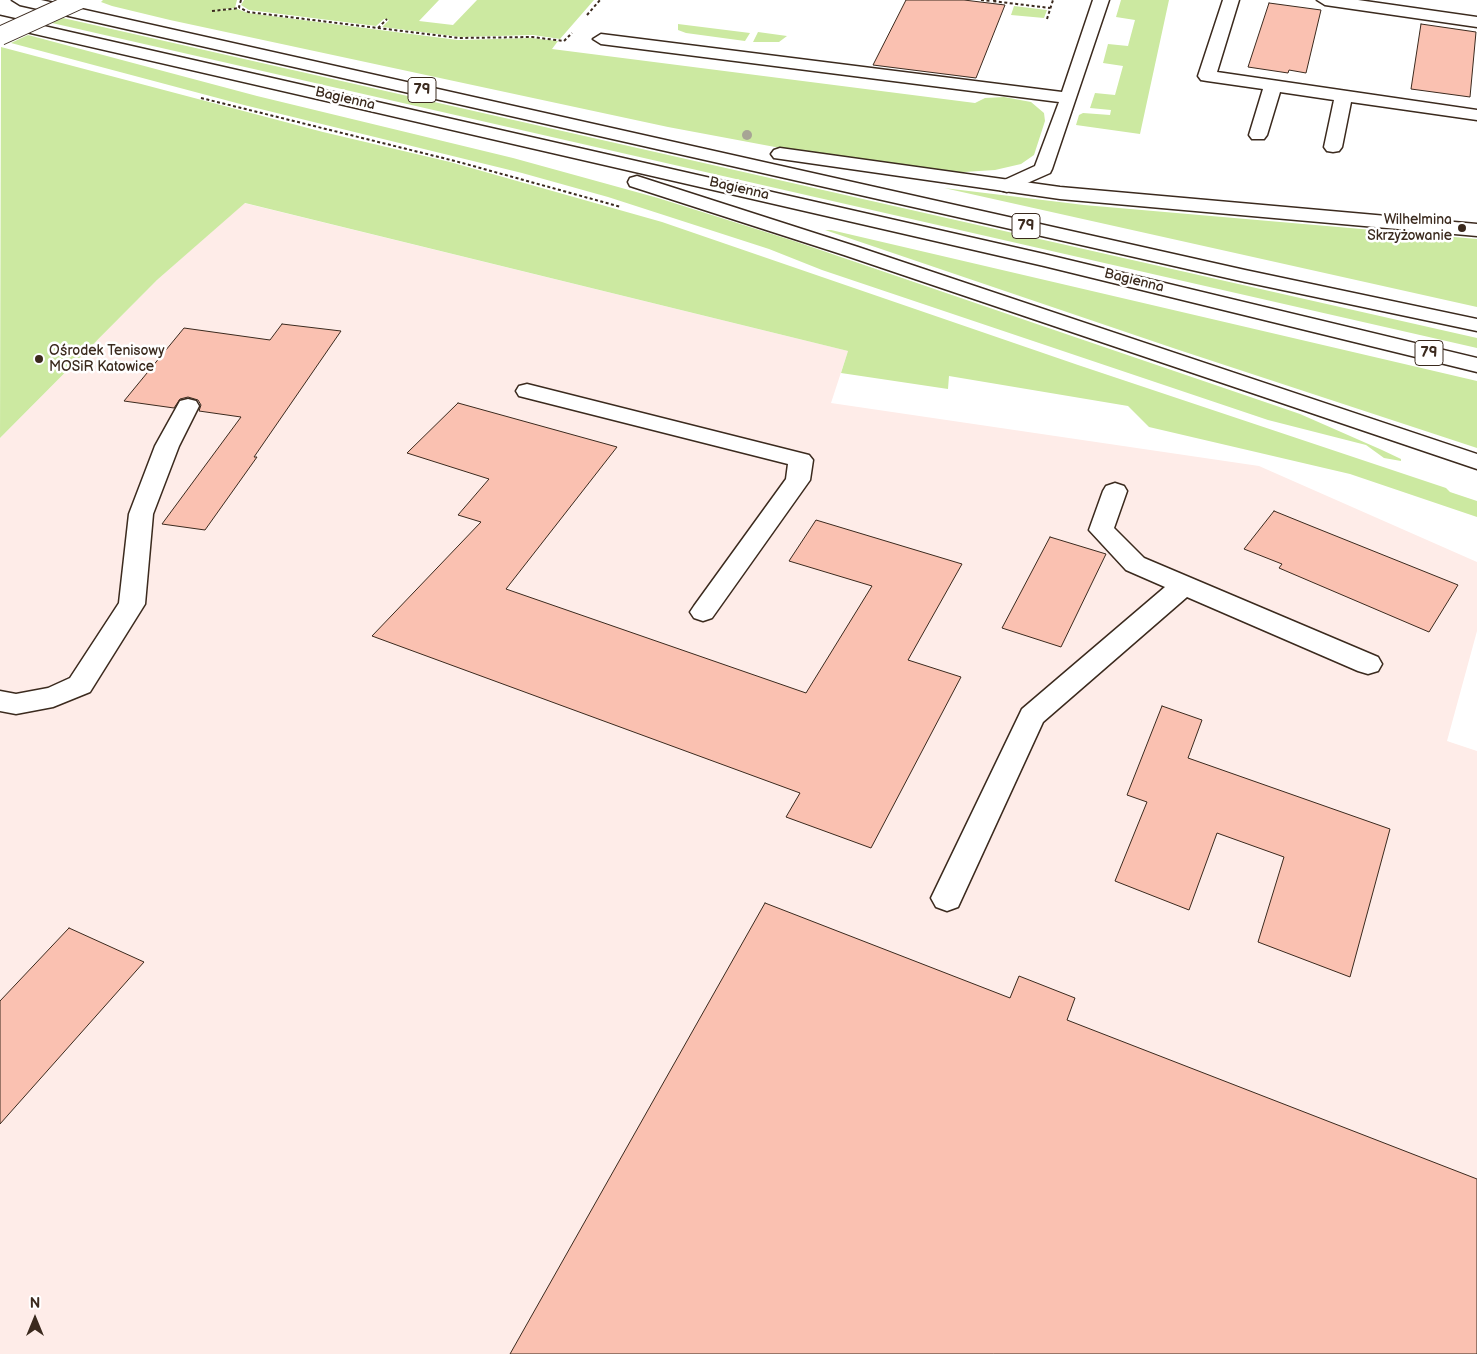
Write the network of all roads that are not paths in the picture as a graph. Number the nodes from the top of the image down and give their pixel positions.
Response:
1 (20, 0) edge
2 (79, 0) edge
3 (1101, 0) edge
4 (1232, 0) edge
5 (1325, 0) edge
6 (1376, 4) edge
7 (0, 21) edge
8 (1477, 22) edge
9 (0, 36) edge
10 (601, 39) dead end
11 (1273, 86) junction
12 (1343, 97) junction
13 (1069, 98) junction
14 (1477, 115) edge
15 (457, 125) junction
16 (576, 125) junction
17 (1258, 136) dead end
18 (1333, 147) dead end
19 (1007, 186) junction
20 (1477, 230) edge
21 (1477, 325) edge
22 (1477, 365) edge
23 (527, 390) dead end
24 (188, 406) dead end
25 (1477, 462) edge
26 (1115, 491) dead end
27 (1183, 586) junction
28 (703, 612) dead end
29 (1368, 664) dead end
30 (0, 701) edge
31 (947, 898) dead end

1 - 16 main road, Bagienna / 79
2 - 9 main road, bridge
3 - 13 main road
4 - 11 main road
5 - 6 main road
6 - 8 main road
7 - 15 main road, Bagienna / 79
10 - 13 main road
11 - 12 main road
11 - 17 main road
12 - 14 main road
12 - 18 main road
13 - 19 main road
15 - 22 main road, Bagienna / 79
15 - 25 main road
16 - 19 main road
16 - 21 main road, Bagienna / 79
19 - 20 main road
23 - 28 main road
24 - 30 main road
26 - 27 main road
27 - 29 main road
27 - 31 main road

